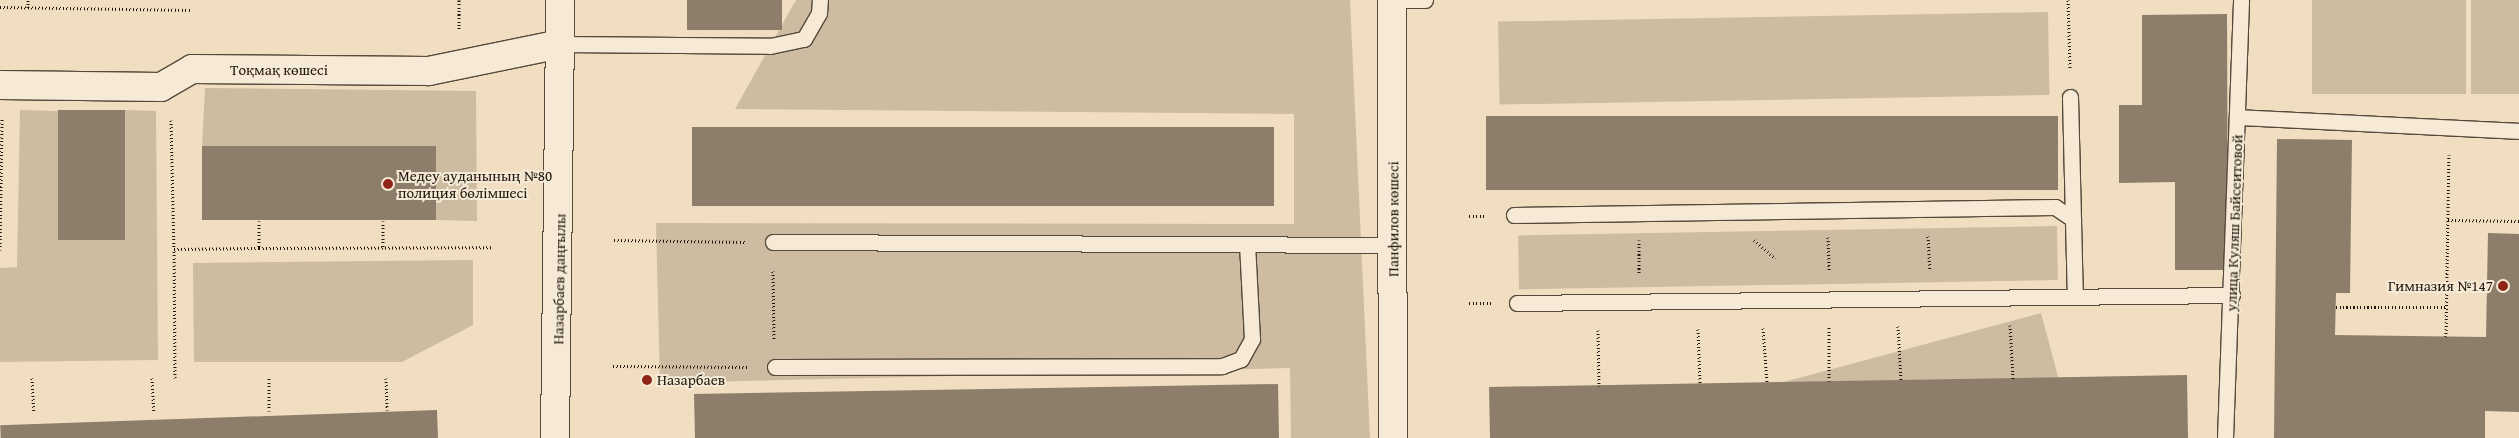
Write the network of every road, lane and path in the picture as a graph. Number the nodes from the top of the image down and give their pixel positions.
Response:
1 (28, 0) edge
2 (560, 0) edge
3 (820, 0) edge
4 (1392, 0) edge
5 (1425, 0) edge
6 (2068, 0) edge
7 (2240, 4) edge
8 (0, 7) edge
9 (28, 8) junction
10 (192, 10) dead end
11 (560, 44) junction
12 (170, 82) junction
13 (1, 85) edge
14 (2070, 97) joint
15 (2237, 117) junction
16 (2449, 128) junction
17 (2519, 131) edge
18 (1926, 208) junction
19 (1827, 210) junction
20 (1638, 213) junction
21 (1514, 215) dead end
22 (2073, 219) junction
23 (259, 220) dead end
24 (2448, 220) junction
25 (383, 221) dead end
26 (2519, 221) edge
27 (614, 240) dead end
28 (773, 242) junction
29 (1247, 245) junction
30 (1392, 245) junction
31 (492, 247) dead end
32 (259, 248) junction
33 (383, 248) junction
34 (174, 249) junction
35 (0, 250) edge
36 (2232, 295) junction
37 (2075, 296) junction
38 (2009, 297) junction
39 (1896, 298) junction
40 (1932, 298) junction
41 (1829, 299) junction
42 (1697, 300) junction
43 (1761, 300) junction
44 (1640, 301) junction
45 (1598, 302) junction
46 (1517, 303) dead end
47 (2336, 306) dead end
48 (2446, 307) junction
49 (2446, 337) dead end
50 (613, 366) dead end
51 (774, 367) junction
52 (269, 377) dead end
53 (32, 378) dead end
54 (152, 378) dead end
55 (175, 378) dead end
56 (386, 378) dead end
57 (2013, 378) dead end
58 (1901, 381) dead end
59 (1766, 382) dead end
60 (1829, 382) dead end
61 (1700, 384) dead end
62 (1599, 386) dead end
63 (387, 410) dead end
64 (34, 411) dead end
65 (154, 411) dead end
66 (269, 411) dead end
67 (555, 438) edge
68 (1393, 438) edge
69 (2226, 438) edge

1 - 9 path
2 - 11 street, Назарбаев даңғылы
3 - 11 lane
4 - 5 lane
4 - 30 street, Панфилов көшесі
6 - 14 path
7 - 15 lane, улица Куляш Байсеитовой
8 - 9 path
9 - 10 path
11 - 12 street, Тоқмақ көшесі
11 - 67 street, Назарбаев даңғылы
12 - 13 street, Тоқмақ көшесі
12 - 34 path
13 - 35 path
14 - 22 lane
15 - 16 lane
15 - 36 lane, улица Куляш Байсеитовой
16 - 17 lane
16 - 24 path
18 - 19 lane
18 - 22 lane
18 - 40 path
19 - 20 lane
19 - 41 path
20 - 21 lane
20 - 44 path
22 - 37 lane
23 - 32 path
24 - 26 path
24 - 48 path
25 - 33 path
27 - 28 path
28 - 29 lane
28 - 51 path
29 - 30 lane
29 - 51 lane
30 - 68 street, Панфилов көшесі
31 - 33 path
32 - 33 path
32 - 34 path
34 - 55 path
36 - 37 lane
36 - 69 lane, улица Куляш Байсеитовой
37 - 38 lane
38 - 40 lane
38 - 57 path
39 - 40 lane
39 - 41 lane
39 - 58 path
41 - 43 lane
41 - 60 path
42 - 43 lane
42 - 44 lane
42 - 61 path
43 - 59 path
44 - 45 lane
45 - 46 lane
45 - 62 path
47 - 48 path
48 - 49 path
50 - 51 path
52 - 66 path
53 - 64 path
54 - 65 path
56 - 63 path

